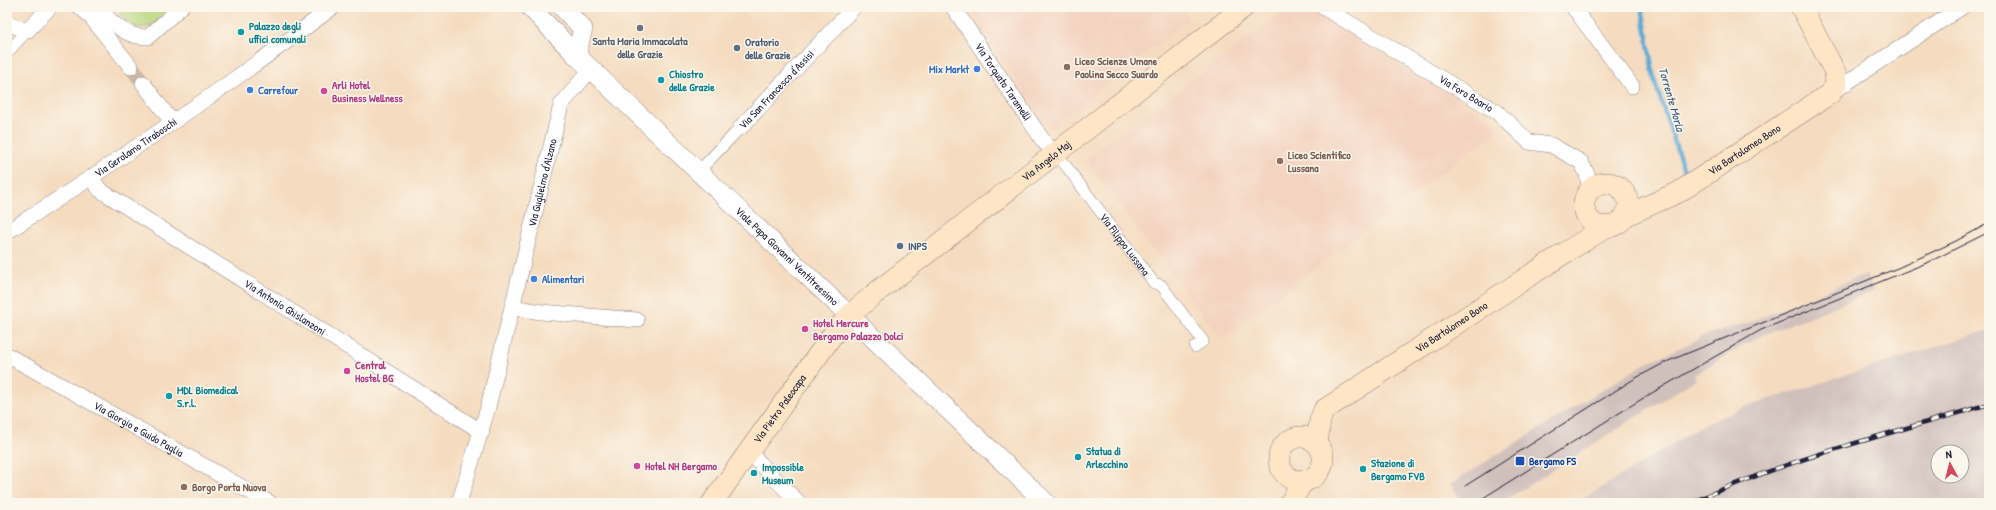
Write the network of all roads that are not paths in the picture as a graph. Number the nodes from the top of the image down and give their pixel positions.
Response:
1 (50, 7) edge
2 (80, 7) edge
3 (92, 7) edge
4 (181, 7) edge
5 (333, 7) edge
6 (530, 7) edge
7 (562, 7) edge
8 (854, 7) edge
9 (953, 7) edge
10 (1244, 7) edge
11 (1324, 7) edge
12 (1573, 7) edge
13 (1801, 7) edge
14 (1962, 7) edge
15 (7, 23) edge
16 (27, 31) junction
17 (129, 34) junction
18 (7, 53) edge
19 (120, 54) junction
20 (576, 55) junction
21 (131, 67) tunnel mouth
22 (591, 69) junction
23 (1835, 72) junction
24 (1860, 74) junction
25 (143, 83) tunnel mouth
26 (1632, 86) dead end
27 (1831, 93) junction
28 (172, 122) junction
29 (740, 128) joint
30 (1056, 154) junction
31 (698, 171) junction
32 (91, 178) junction
33 (1590, 190) junction
34 (1616, 221) junction
35 (7, 232) edge
36 (512, 307) junction
37 (849, 316) junction
38 (636, 320) dead end
39 (1195, 347) dead end
40 (7, 355) edge
41 (482, 432) junction
42 (1317, 444) junction
43 (748, 451) junction
44 (1304, 480) junction
45 (270, 503) edge
46 (458, 503) edge
47 (712, 503) edge
48 (799, 503) edge
49 (1046, 503) edge
50 (1290, 503) edge

1 - 16 street
2 - 19 street
3 - 17 street
4 - 17 street
5 - 28 street, Via Gerolamo Tiraboschi
6 - 20 street, Viale Papa Giovanni Ventitreesimo
7 - 20 street
8 - 29 street, Via San Francesco d'Assisi
9 - 30 street, Via Torquato Taramelli
10 - 30 main road, Via Angelo Maj
11 - 33 street, Via Foro Boario
12 - 26 street
13 - 23 main road
14 - 24 street, Via Bartolomeo Bono
15 - 16 street
16 - 18 street
17 - 19 street
19 - 21 street
20 - 22 street, Viale Papa Giovanni Ventitreesimo
22 - 31 street, Viale Papa Giovanni Ventitreesimo
22 - 36 street, Via Guglielmo d'Alzano
23 - 24 street
23 - 27 main road
24 - 27 street, Via Bartolomeo Bono
25 - 28 street
27 - 34 main road, Via Bartolomeo Bono
28 - 32 street, Via Gerolamo Tiraboschi
29 - 31 street, Via San Francesco d'Assisi
30 - 37 main road, Via Angelo Maj
30 - 39 street, Via Filippo Lussana
31 - 37 street, Viale Papa Giovanni Ventitreesimo
32 - 35 street, Via Gerolamo Tiraboschi
32 - 41 street, Via Antonio Ghislanzoni
33 - 34 main road, Via Foro Boario
33 - 34 main road
34 - 42 main road, Via Bartolomeo Bono
36 - 38 street
36 - 41 street, Via Guglielmo d'Alzano
37 - 43 main road, Via Pietro Paleocapa
37 - 49 street, Viale Papa Giovanni Ventitreesimo
40 - 45 street, Via Giorgio e Guido Paglia
41 - 46 street, Via Guglielmo d'Alzano
42 - 44 main road
42 - 44 main road
43 - 47 main road, Via Pietro Paleocapa
43 - 48 street
44 - 50 main road

